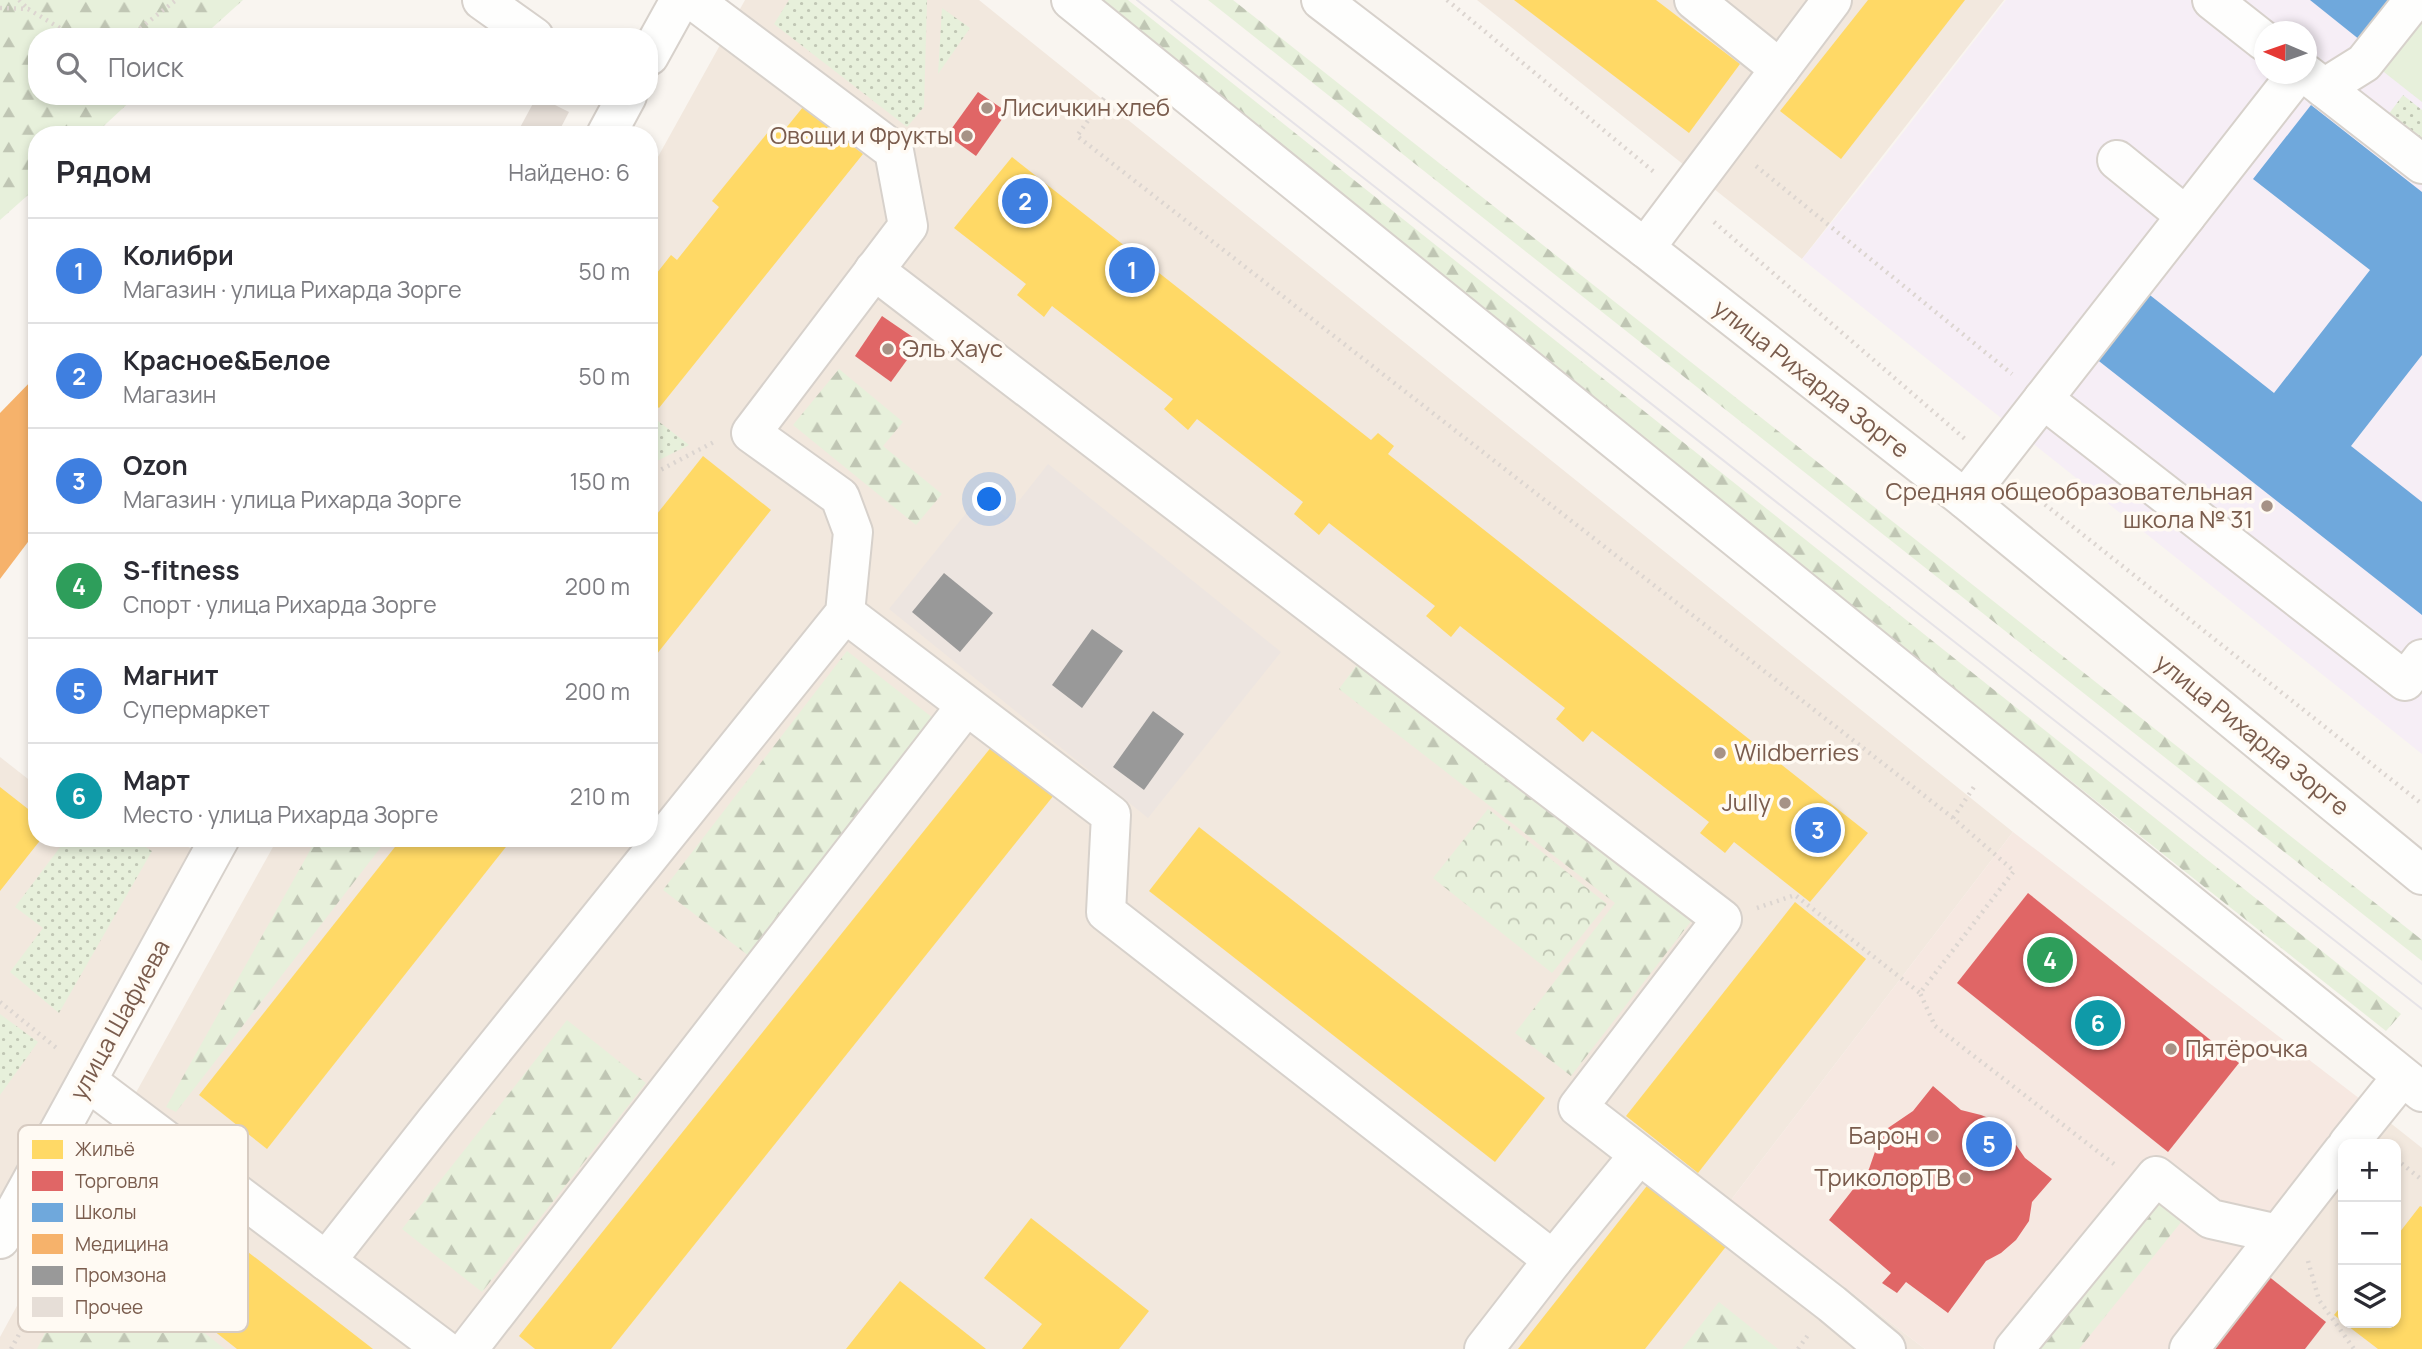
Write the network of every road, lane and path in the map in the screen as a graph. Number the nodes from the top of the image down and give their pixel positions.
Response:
1 (19, 0) edge
2 (176, 0) edge
3 (482, 0) edge
4 (680, 0) edge
5 (694, 0) edge
6 (1071, 0) edge
7 (1321, 0) edge
8 (1447, 0) edge
9 (1694, 0) edge
10 (1832, 0) edge
11 (2212, 0) edge
12 (2414, 0) edge
13 (0, 8) edge
14 (28, 9) junction
15 (60, 28) edge
16 (140, 28) edge
17 (521, 28) edge
18 (2254, 33) edge
19 (658, 40) edge
20 (1780, 69) junction
21 (2317, 76) edge
22 (2304, 84) edge
23 (2317, 84) edge
24 (1104, 98) dead end
25 (621, 105) edge
26 (610, 126) edge
27 (1726, 141) junction
28 (2117, 160) dead end
29 (2422, 164) edge
30 (1684, 196) junction
31 (2186, 216) junction
32 (1645, 248) junction
33 (874, 270) junction
34 (2043, 399) junction
35 (764, 417) junction
36 (1993, 463) junction
37 (658, 470) edge
38 (1965, 499) junction
39 (845, 613) junction
40 (2422, 659) edge
41 (966, 706) junction
42 (1976, 784) dead end
43 (2422, 804) edge
44 (1953, 818) junction
45 (658, 845) edge
46 (215, 847) edge
47 (657, 847) edge
48 (2422, 876) edge
49 (1722, 919) junction
50 (1920, 993) junction
51 (0, 1002) edge
52 (89, 1078) junction
53 (2412, 1084) edge
54 (137, 1119) junction
55 (63, 1125) edge
56 (134, 1125) edge
57 (145, 1125) edge
58 (2353, 1139) edge
59 (1639, 1155) junction
60 (2338, 1157) edge
61 (2401, 1163) edge
62 (2422, 1180) edge
63 (2146, 1188) junction
64 (248, 1202) edge
65 (18, 1207) edge
66 (2286, 1224) junction
67 (0, 1240) edge
68 (1553, 1260) junction
69 (326, 1261) junction
70 (20, 1332) edge
71 (11, 1349) edge
72 (443, 1349) edge
73 (468, 1349) edge
74 (1484, 1349) edge
75 (1886, 1349) edge
76 (2014, 1349) edge
77 (2189, 1349) edge
78 (2354, 1349) edge

1 - 14 path
2 - 16 path
3 - 17 street
4 - 19 street
5 - 33 street
6 - 53 street
7 - 32 street, улица Рихарда Зорге
8 - 30 path
9 - 20 street
10 - 20 street
11 - 18 street
12 - 21 street
13 - 14 path
14 - 15 path
20 - 27 street
22 - 31 street
23 - 29 street
24 - 44 path
25 - 26 street
27 - 30 street
27 - 34 path
28 - 31 street
30 - 32 street
30 - 36 path
31 - 34 street
32 - 38 street, улица Рихарда Зорге
33 - 35 street
33 - 49 street
34 - 36 street
34 - 40 street
35 - 37 path
35 - 39 street
36 - 38 street
36 - 43 path
38 - 48 street, улица Рихарда Зорге
39 - 41 street
39 - 45 street
41 - 68 street
41 - 73 street
42 - 44 path
44 - 50 path
46 - 52 street, улица Шафиева
47 - 69 street
49 - 50 path
49 - 59 street
50 - 63 path
51 - 52 path
52 - 54 street
52 - 55 street, улица Шафиева
53 - 58 street
54 - 56 path
54 - 57 street
59 - 68 street
59 - 75 street
60 - 66 street
61 - 62 path
63 - 66 street
63 - 76 street
64 - 69 street
65 - 67 street, улица Шафиева
66 - 77 street
66 - 78 path
68 - 74 street
69 - 72 street
70 - 71 path

